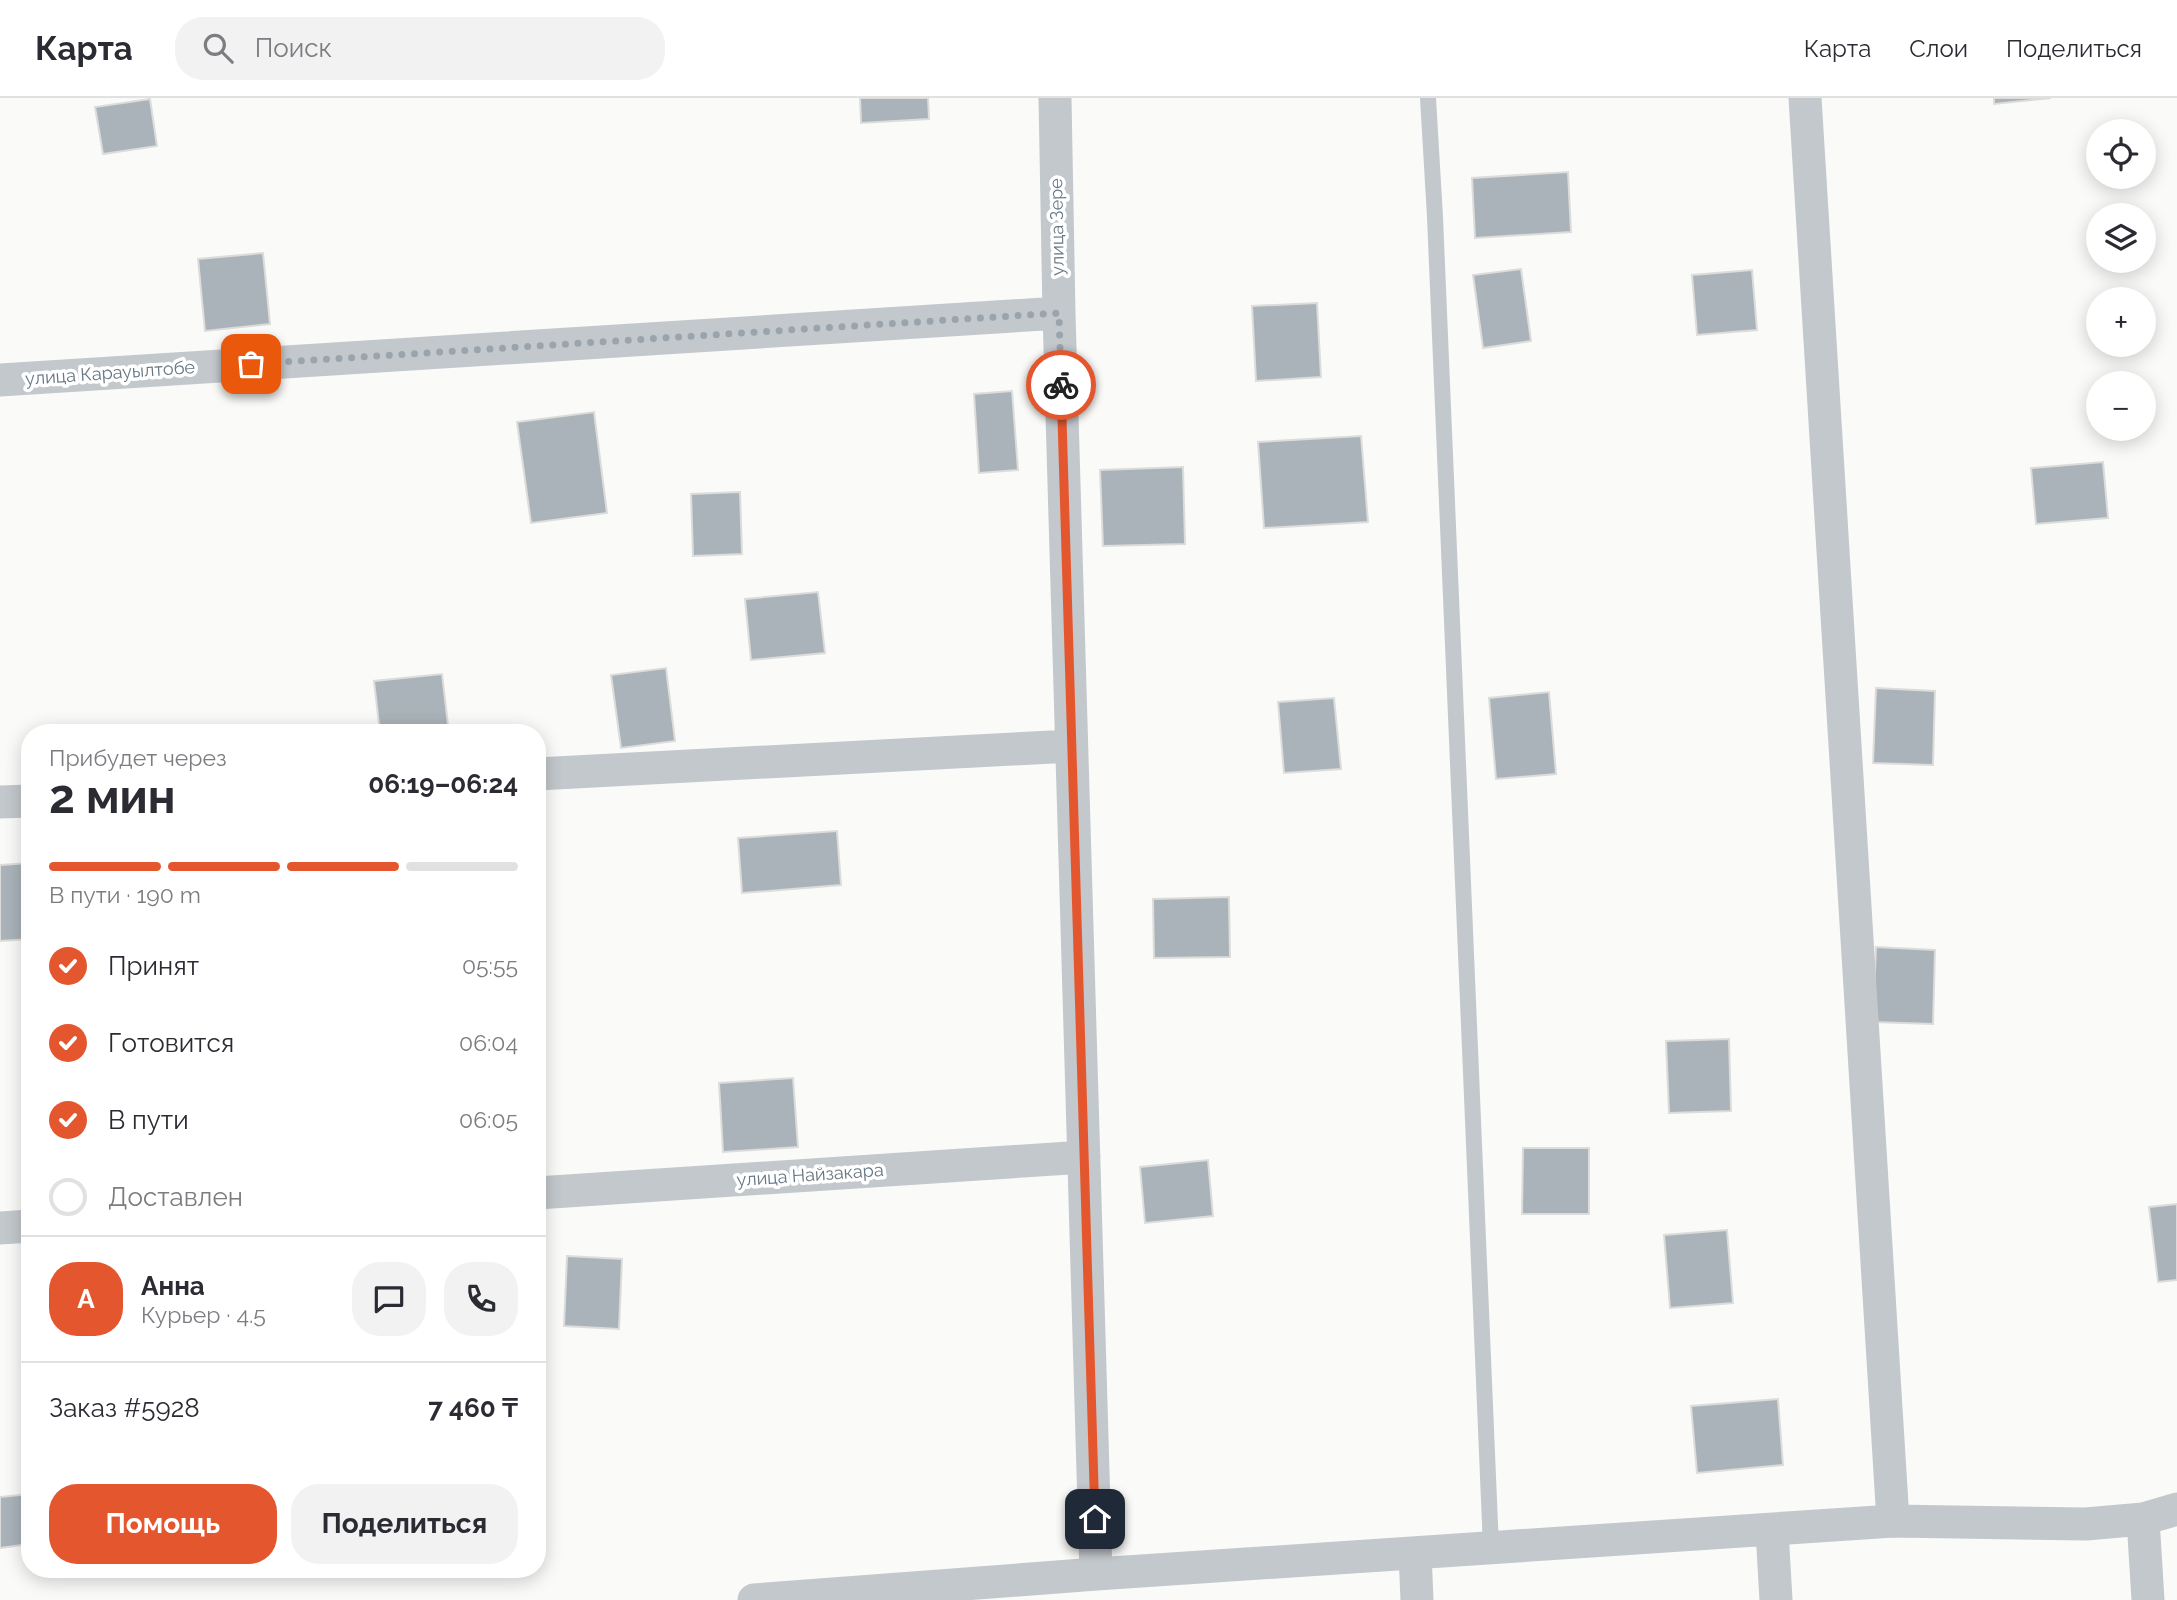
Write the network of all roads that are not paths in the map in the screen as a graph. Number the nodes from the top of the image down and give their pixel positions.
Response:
1 (1055, 98) edge
2 (1428, 98) edge
3 (1805, 98) edge
4 (1059, 313) junction
5 (0, 380) edge
6 (1072, 746) junction
7 (546, 774) edge
8 (21, 801) edge
9 (0, 802) edge
10 (1084, 1157) junction
11 (546, 1192) edge
12 (21, 1227) edge
13 (0, 1228) edge
14 (2177, 1509) edge
15 (2143, 1519) junction
16 (1893, 1521) junction
17 (1772, 1531) junction
18 (1491, 1548) junction
19 (1415, 1553) junction
20 (1096, 1574) junction
21 (754, 1600) edge
22 (1417, 1600) edge
23 (1776, 1600) edge
24 (2148, 1600) edge

1 - 4 street, улица Зере
2 - 18 lane
3 - 16 street
4 - 5 street, улица Карауылтобе
4 - 6 street, улица Зере
6 - 7 street
6 - 10 street, улица Зере
8 - 9 street
10 - 11 street, улица Найзакара
10 - 20 street, улица Зере
12 - 13 street
14 - 15 street
15 - 16 street
15 - 24 street
16 - 17 street
17 - 18 street
17 - 23 street
18 - 19 street
19 - 20 street
19 - 22 street
20 - 21 street

